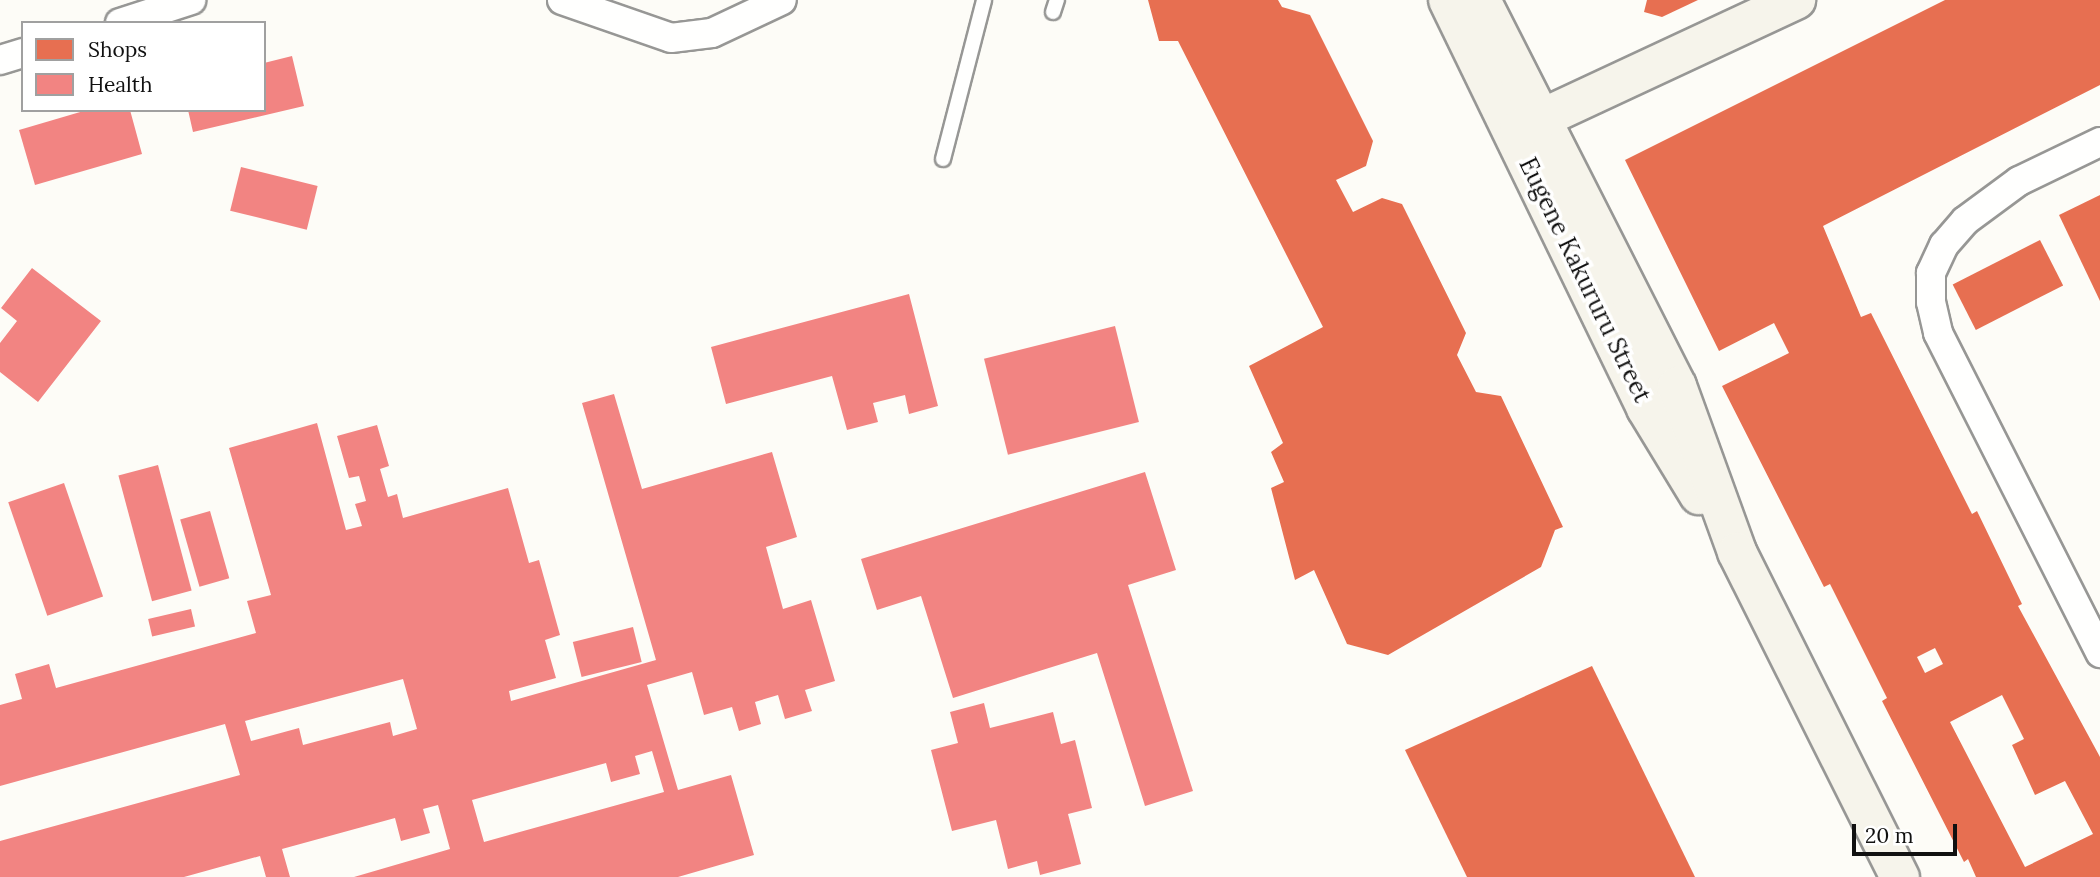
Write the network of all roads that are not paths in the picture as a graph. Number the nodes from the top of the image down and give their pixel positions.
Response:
1 (191, 0) edge
2 (562, 0) edge
3 (782, 0) edge
4 (984, 0) edge
5 (1448, 0) edge
6 (1481, 0) edge
7 (1796, 0) edge
8 (126, 21) edge
9 (21, 54) edge
10 (0, 60) edge
11 (1528, 125) junction
12 (2100, 142) edge
13 (943, 159) dead end
14 (2100, 653) edge
15 (1900, 877) edge

1 - 8 street
2 - 3 street
4 - 13 lane
5 - 11 main road, Eugene Kakururu Street
6 - 11 main road, Eugene Kakururu Street
7 - 11 main road
9 - 10 street
11 - 15 main road, Eugene Kakururu Street
12 - 14 street

